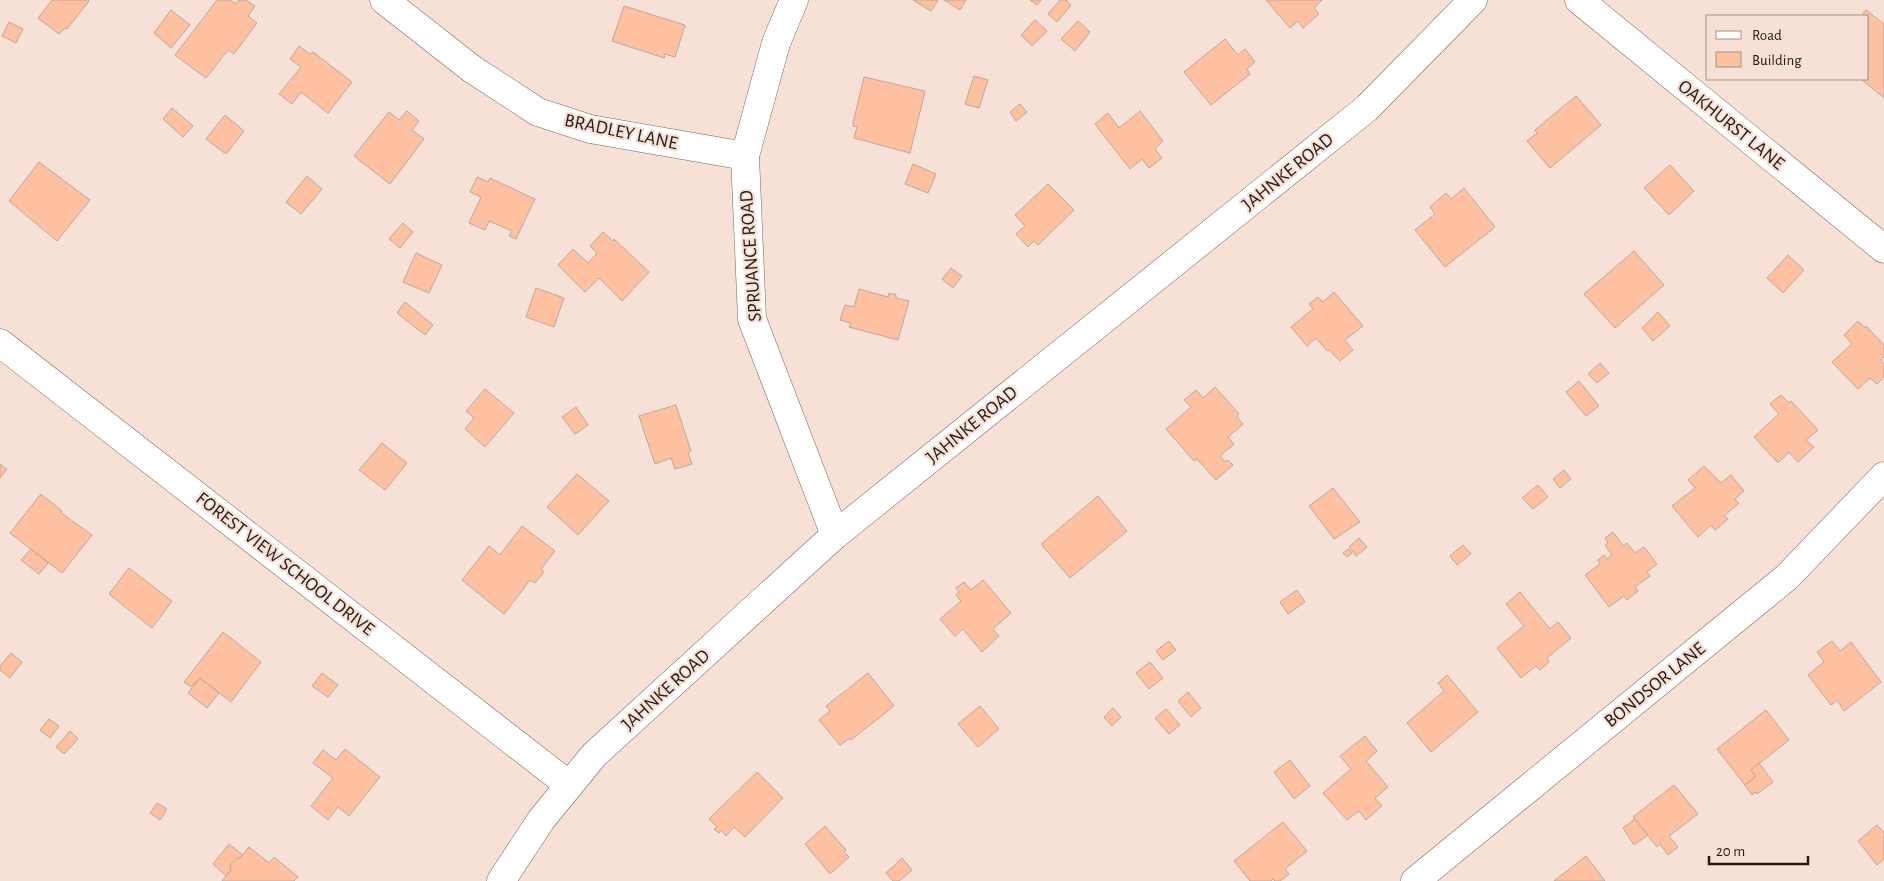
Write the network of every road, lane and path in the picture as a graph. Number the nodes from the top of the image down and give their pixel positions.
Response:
1 (384, 0) edge
2 (794, 0) edge
3 (1473, 0) edge
4 (1579, 0) edge
5 (745, 156) junction
6 (1884, 250) edge
7 (0, 343) edge
8 (1884, 476) edge
9 (835, 535) junction
10 (569, 785) junction
11 (501, 881) edge
12 (1415, 881) edge

1 - 5 street, BRADLEY LANE
2 - 5 street, SPRUANCE ROAD
3 - 9 street, JAHNKE ROAD
4 - 6 street, OAKHURST LANE
5 - 9 street, SPRUANCE ROAD
7 - 10 street, FOREST VIEW SCHOOL DRIVE
8 - 12 street, BONDSOR LANE
9 - 10 street, JAHNKE ROAD
10 - 11 street, JAHNKE ROAD

